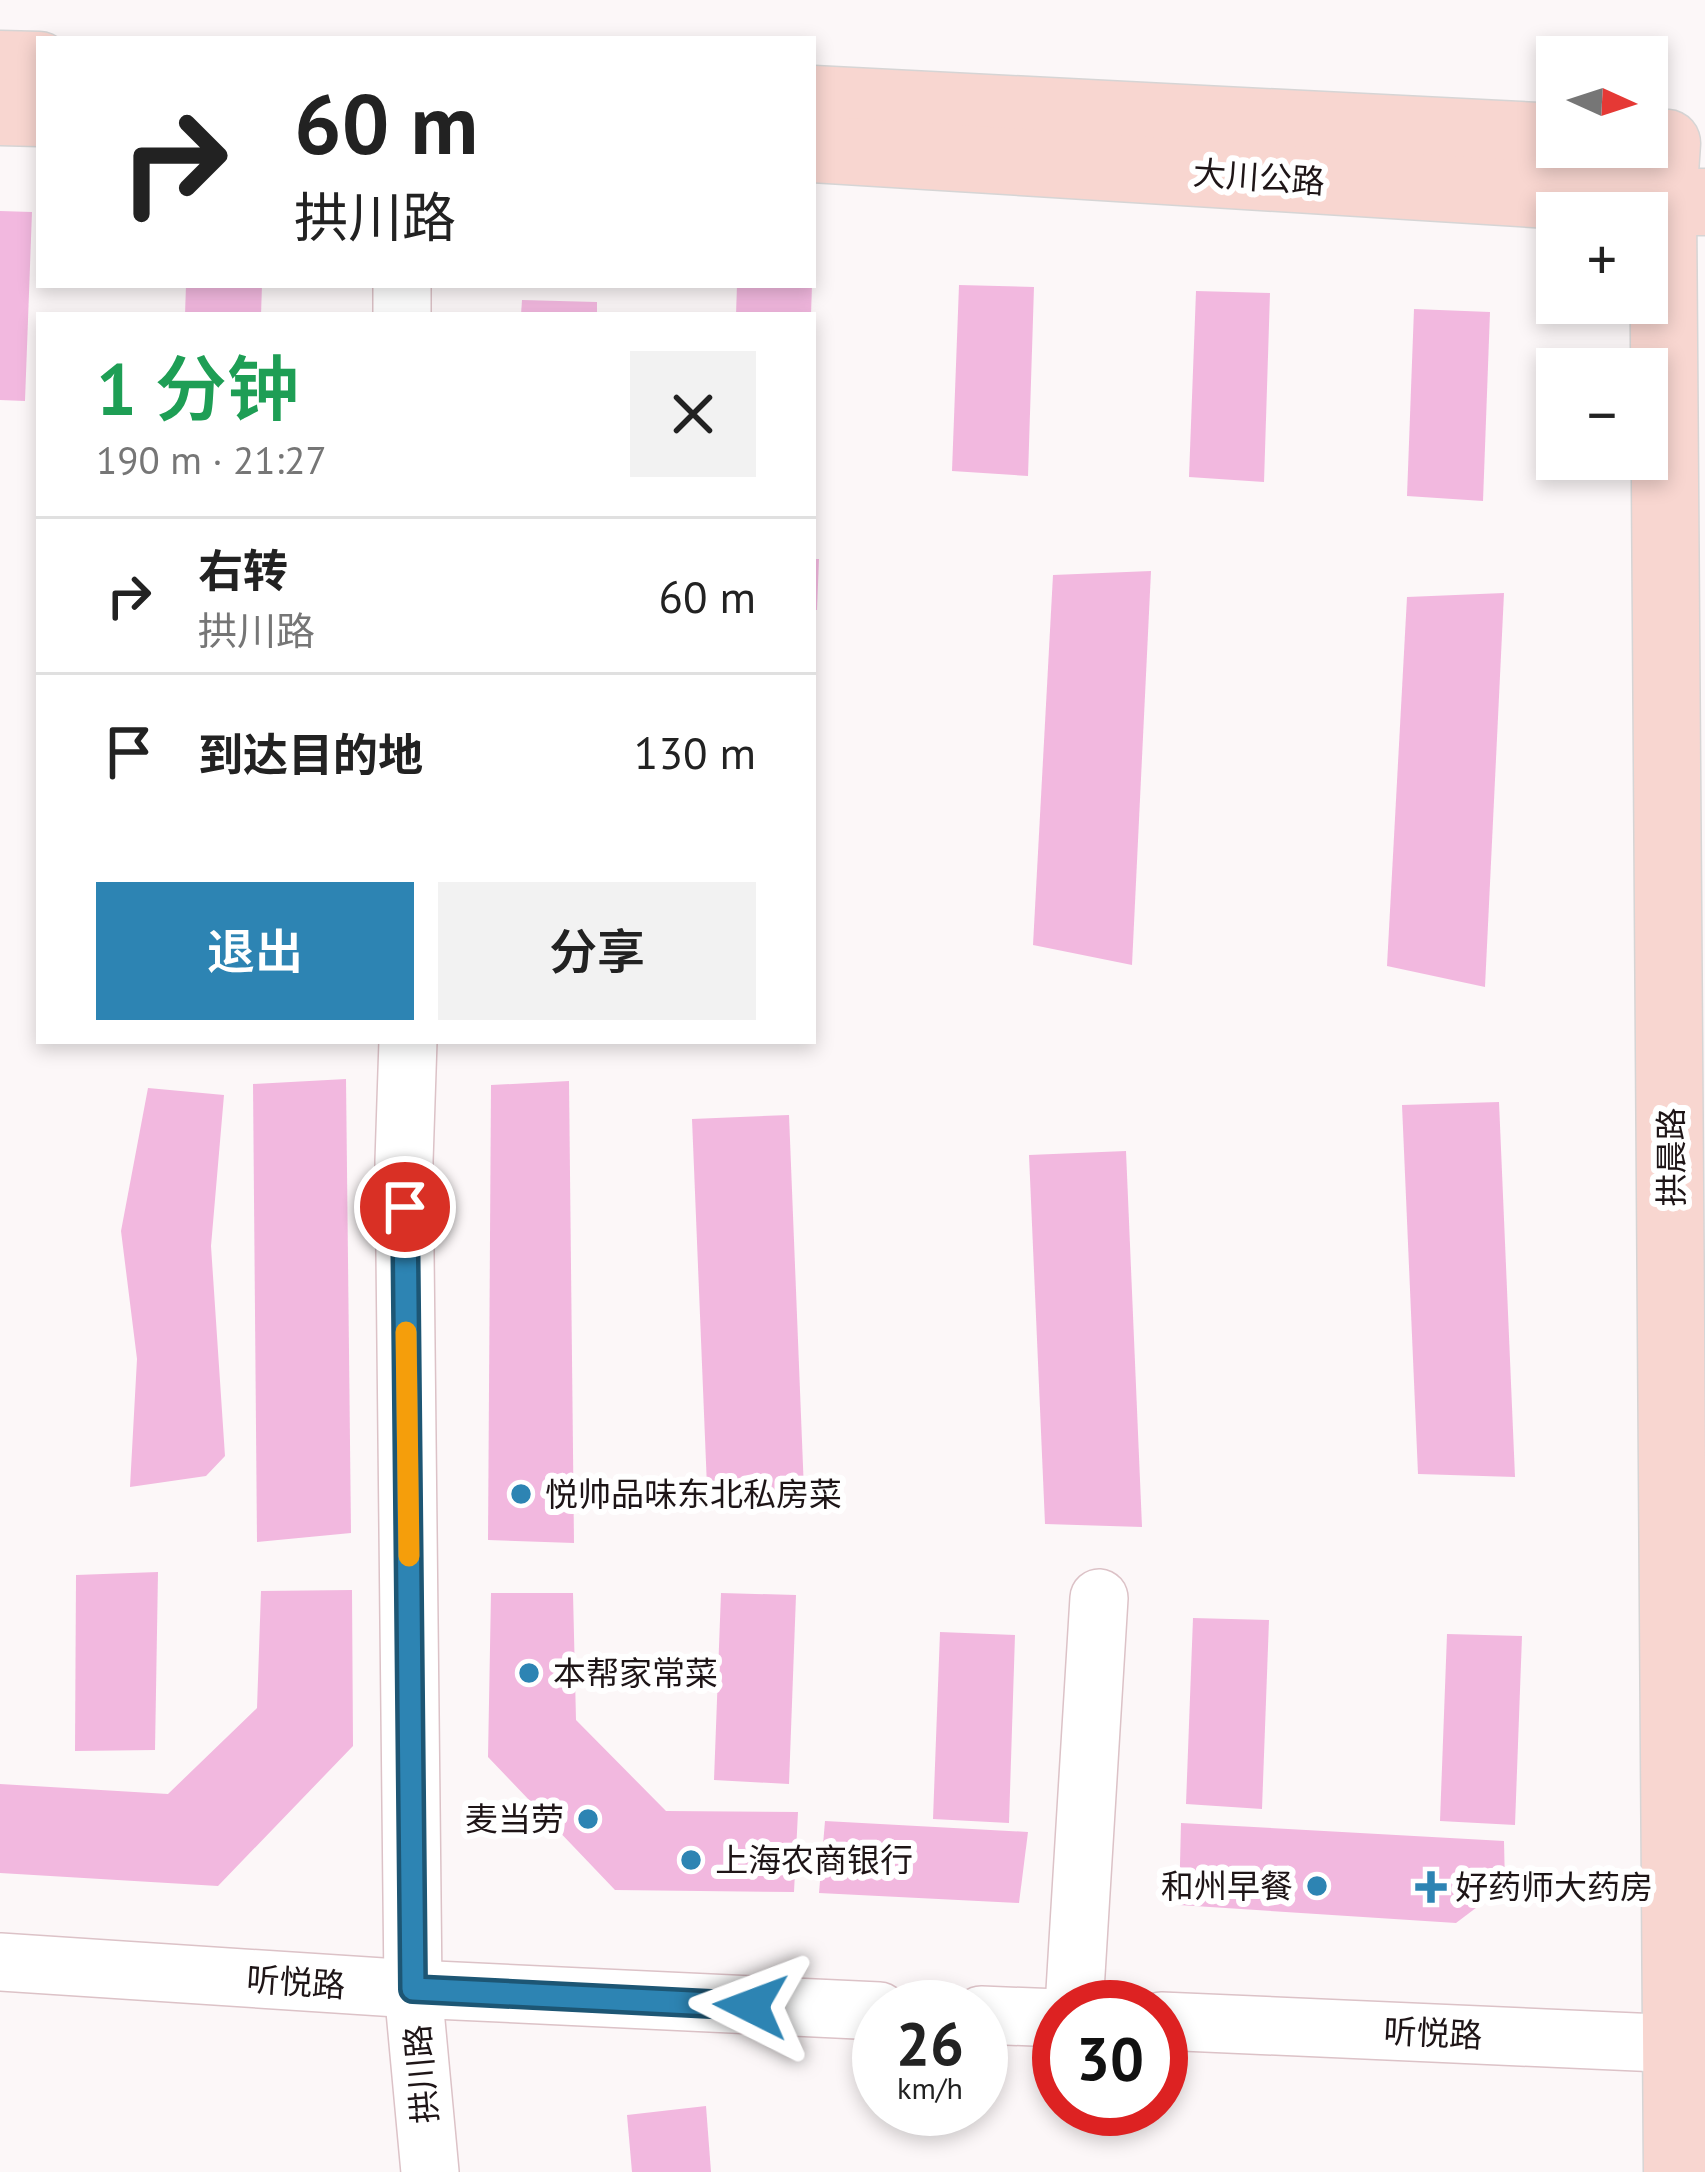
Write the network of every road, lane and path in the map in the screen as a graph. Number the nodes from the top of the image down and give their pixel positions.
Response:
1 (0, 64) edge
2 (36, 65) edge
3 (816, 99) edge
4 (0, 112) edge
5 (36, 113) edge
6 (1536, 136) edge
7 (816, 149) edge
8 (1677, 167) edge
9 (408, 1044) edge
10 (1099, 1598) dead end
11 (0, 1962) edge
12 (1076, 1980) edge
13 (413, 1989) junction
14 (852, 2010) edge
15 (1188, 2022) edge
16 (1690, 2045) edge
17 (430, 2172) edge
18 (1677, 2172) edge

1 - 2 main road
3 - 6 main road, 大川公路
4 - 5 main road
7 - 8 main road, 大川公路
8 - 16 main road, 拱晨路
9 - 13 street, 拱川路
10 - 12 street
11 - 13 street, 听悦路
13 - 14 street, 听悦路
13 - 17 street, 拱川路
15 - 16 street, 听悦路
16 - 18 main road, 拱晨路

